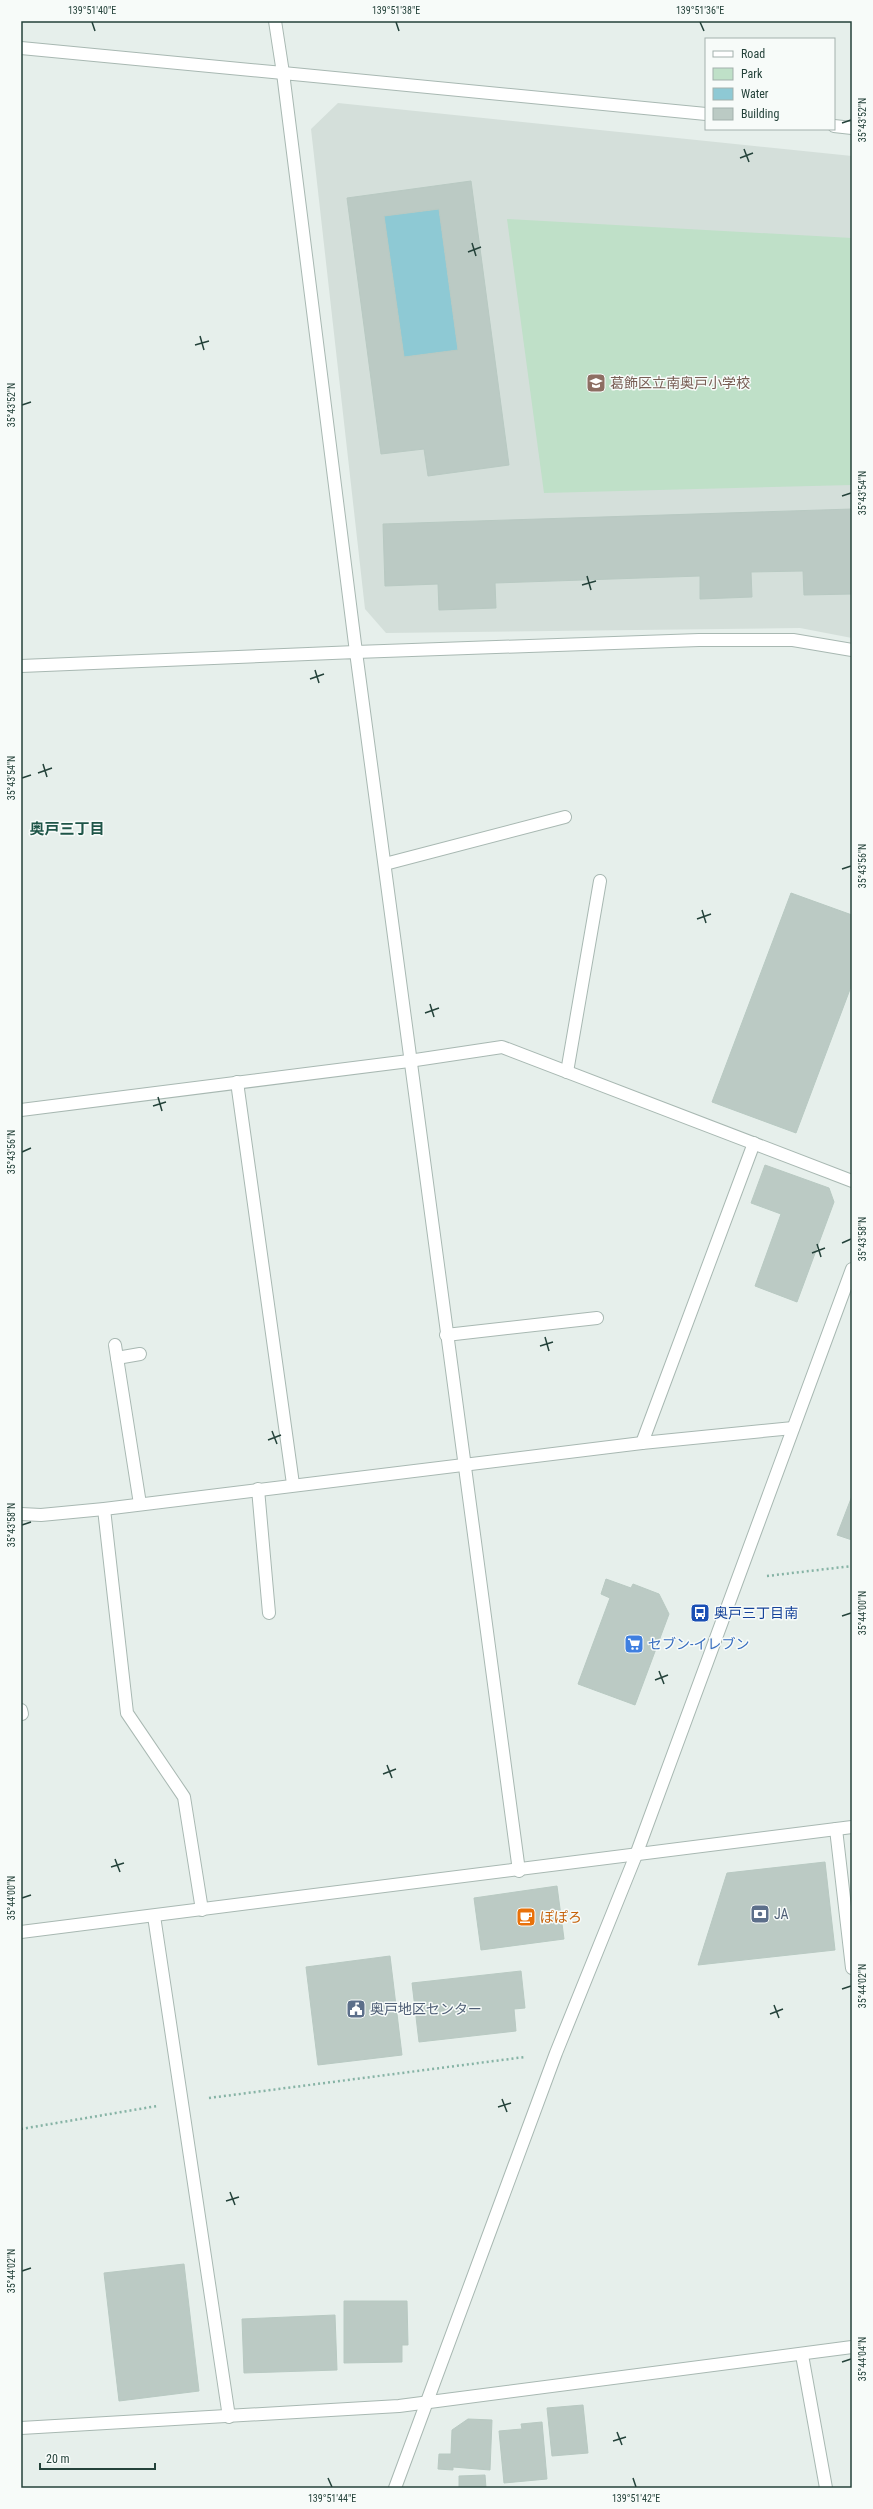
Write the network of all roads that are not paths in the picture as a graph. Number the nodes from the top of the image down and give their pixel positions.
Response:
1 (276, 21) edge
2 (21, 48) edge
3 (283, 73) junction
4 (705, 114) edge
5 (835, 126) edge
6 (852, 128) edge
7 (852, 650) edge
8 (356, 652) junction
9 (21, 666) edge
10 (565, 817) dead end
11 (385, 864) junction
12 (600, 881) dead end
13 (409, 1061) junction
14 (567, 1072) junction
15 (238, 1082) junction
16 (21, 1110) edge
17 (754, 1143) junction
18 (852, 1181) edge
19 (852, 1269) edge
20 (597, 1318) dead end
21 (446, 1335) junction
22 (115, 1345) dead end
23 (140, 1354) dead end
24 (117, 1358) junction
25 (793, 1428) junction
26 (642, 1443) junction
27 (463, 1464) junction
28 (293, 1484) junction
29 (258, 1489) junction
30 (140, 1504) junction
31 (104, 1509) junction
32 (21, 1514) edge
33 (269, 1613) dead end
34 (852, 1826) edge
35 (836, 1828) junction
36 (636, 1854) junction
37 (519, 1870) junction
38 (202, 1910) junction
39 (154, 1916) junction
40 (21, 1932) edge
41 (852, 1968) edge
42 (852, 2347) edge
43 (802, 2355) junction
44 (426, 2402) junction
45 (229, 2416) junction
46 (21, 2428) edge
47 (395, 2488) edge
48 (826, 2488) edge

1 - 3 street
2 - 3 street
3 - 4 street
3 - 8 street
5 - 6 street
7 - 8 street
8 - 9 street
8 - 11 street
10 - 11 street
11 - 13 street
12 - 14 street
13 - 14 street
13 - 15 street
13 - 21 street
14 - 17 street
15 - 16 street
15 - 28 street
17 - 18 street
17 - 26 street
19 - 25 street
20 - 21 street
21 - 27 street
22 - 24 street
23 - 24 street
24 - 30 street
25 - 26 street
25 - 36 street
26 - 27 street
27 - 28 street
27 - 37 street
28 - 29 street
29 - 30 street
29 - 33 street
30 - 31 street
31 - 32 street
31 - 38 street
34 - 35 street
35 - 36 street
35 - 41 street
36 - 37 street
36 - 44 street
37 - 38 street
38 - 39 street
39 - 40 street
39 - 45 street
42 - 43 street
43 - 44 street
43 - 48 street
44 - 45 street
44 - 47 street
45 - 46 street

